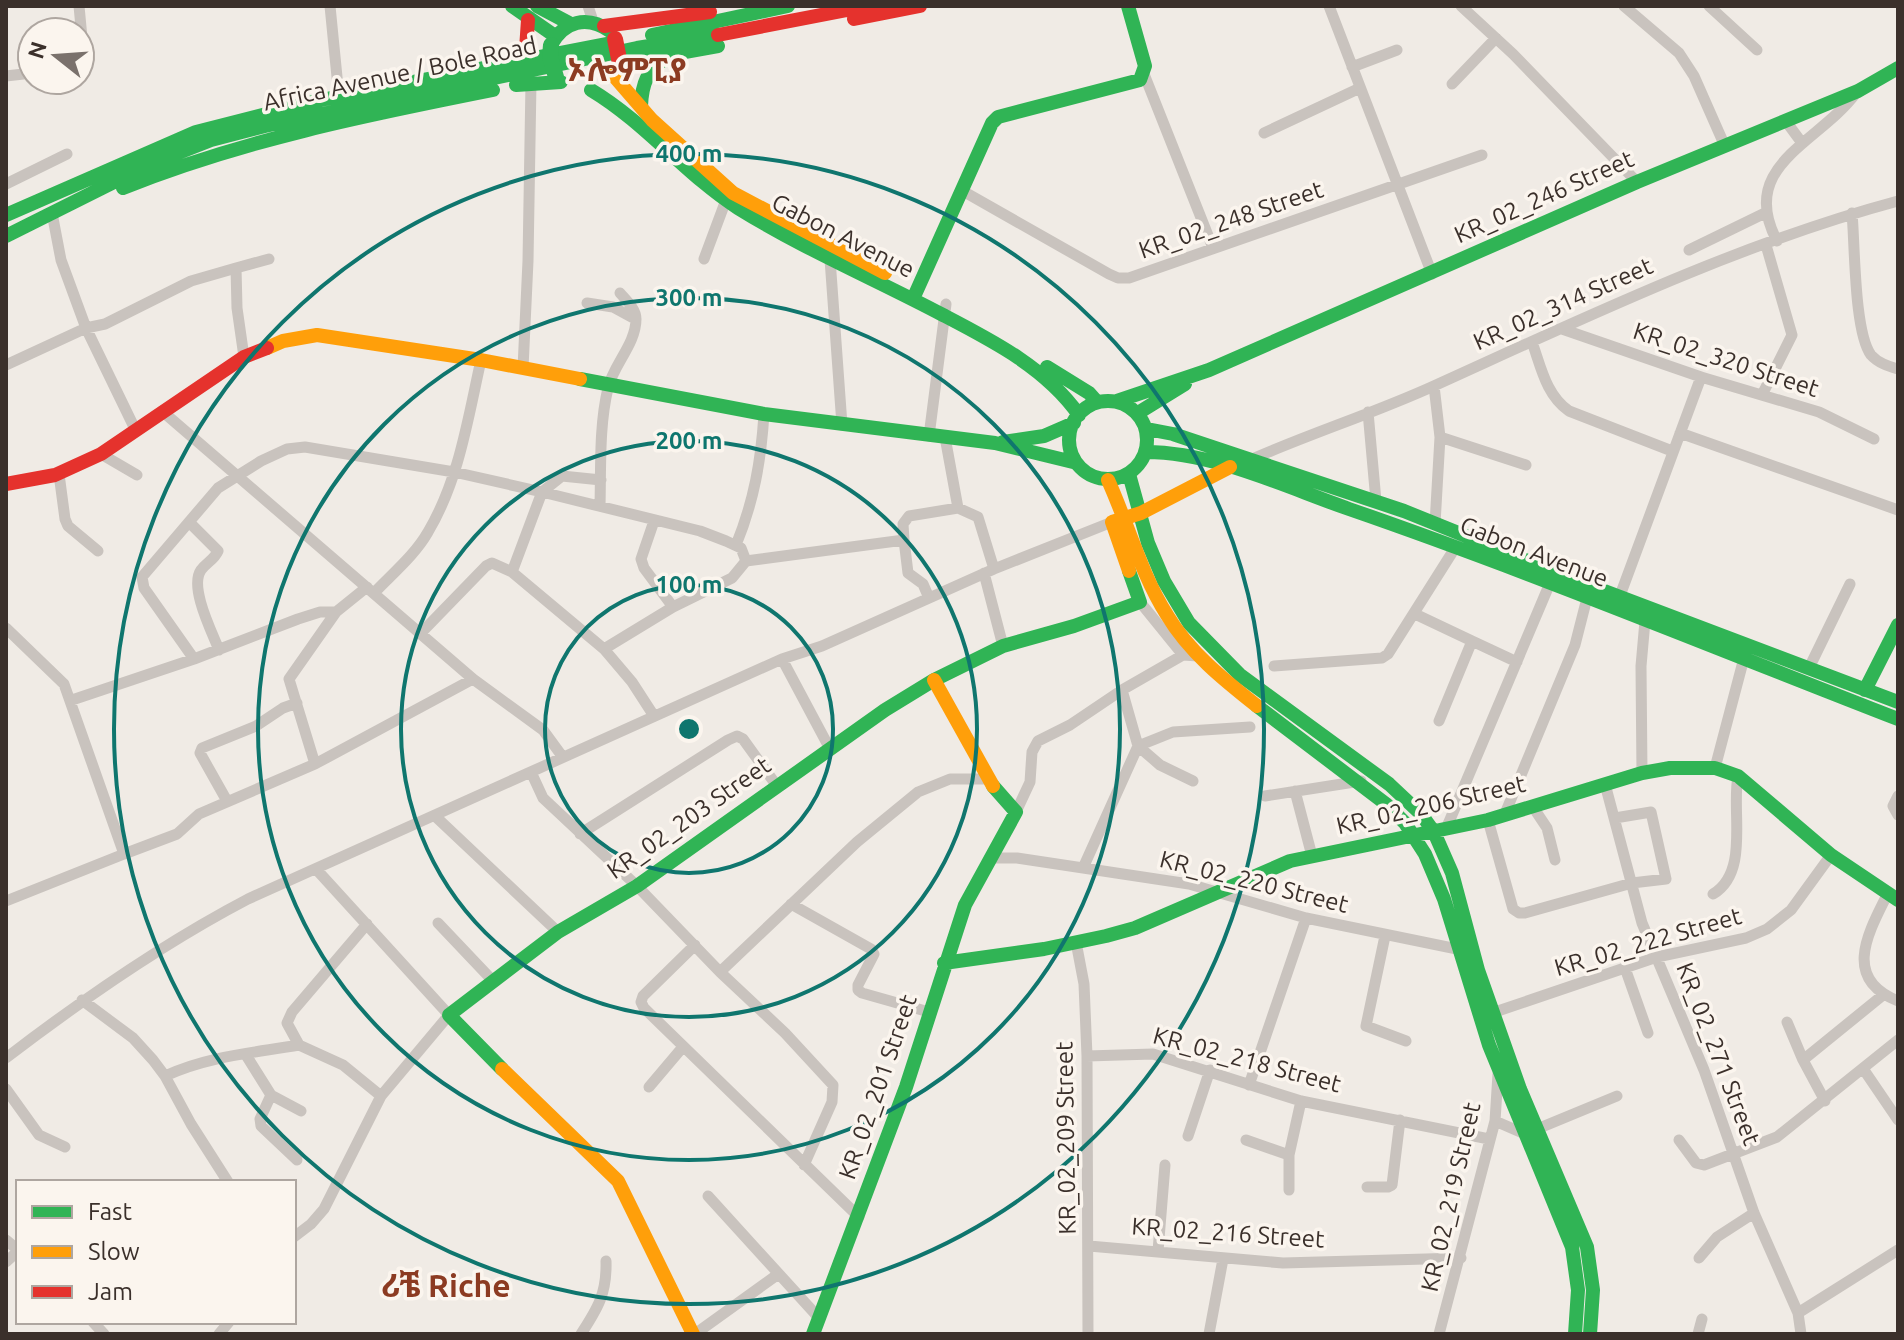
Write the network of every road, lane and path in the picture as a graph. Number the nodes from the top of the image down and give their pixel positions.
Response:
1 (330, 6) edge
2 (512, 6) edge
3 (738, 6) edge
4 (788, 6) edge
5 (868, 6) edge
6 (920, 6) edge
7 (1128, 6) edge
8 (1329, 6) edge
9 (1461, 6) edge
10 (1624, 6) edge
11 (1709, 6) edge
12 (1638, 10) edge
13 (532, 13) edge
14 (595, 18) edge
15 (569, 23) junction
16 (1496, 38) junction
17 (552, 41) junction
18 (526, 49) junction
19 (1397, 50) dead end
20 (1757, 50) dead end
21 (669, 56) junction
22 (617, 66) junction
23 (1352, 67) junction
24 (1898, 68) edge
25 (1144, 74) junction
26 (561, 81) junction
27 (531, 82) junction
28 (1452, 84) dead end
29 (338, 87) junction
30 (1360, 88) junction
31 (591, 90) junction
32 (1858, 91) junction
33 (641, 106) junction
34 (1785, 120) junction
35 (1264, 133) dead end
36 (1802, 143) junction
37 (1724, 144) junction
38 (67, 154) dead end
39 (1482, 155) dead end
40 (1637, 182) junction
41 (6, 184) edge
42 (1399, 186) junction
43 (961, 190) junction
44 (75, 192) junction
45 (729, 196) junction
46 (1898, 201) edge
47 (13, 212) edge
48 (52, 213) junction
49 (1765, 213) junction
50 (1852, 213) junction
51 (28, 225) junction
52 (790, 232) junction
53 (6, 236) edge
54 (1771, 243) junction
55 (1213, 248) junction
56 (1689, 250) dead end
57 (269, 259) dead end
58 (704, 259) dead end
59 (830, 259) junction
60 (236, 268) junction
61 (1432, 274) junction
62 (620, 293) dead end
63 (914, 294) junction
64 (587, 303) dead end
65 (945, 310) junction
66 (636, 319) junction
67 (86, 328) junction
68 (1562, 329) junction
69 (1532, 342) junction
70 (244, 357) junction
71 (481, 360) junction
72 (6, 365) edge
73 (523, 368) junction
74 (1898, 369) edge
75 (1209, 370) junction
76 (1701, 377) junction
77 (608, 385) junction
78 (1434, 386) junction
79 (1762, 395) junction
80 (1117, 401) junction
81 (1097, 402) junction
82 (162, 411) junction
83 (1368, 412) junction
84 (1138, 413) junction
85 (764, 414) junction
86 (1077, 419) junction
87 (842, 425) junction
88 (135, 429) junction
89 (1147, 429) junction
90 (1680, 433) junction
91 (937, 436) junction
92 (1440, 437) junction
93 (1874, 439) dead end
94 (995, 443) junction
95 (1672, 451) junction
96 (1146, 452) junction
97 (101, 454) junction
98 (1250, 460) junction
99 (1073, 462) junction
100 (1526, 465) dead end
101 (1230, 467) junction
102 (454, 472) junction
103 (59, 474) junction
104 (1129, 474) junction
105 (137, 475) dead end
106 (238, 476) junction
107 (601, 480) junction
108 (1108, 480) junction
109 (6, 484) edge
110 (542, 492) junction
111 (1376, 501) junction
112 (600, 506) junction
113 (958, 508) junction
114 (1898, 510) edge
115 (1126, 518) junction
116 (654, 521) junction
117 (190, 523) junction
118 (1435, 524) junction
119 (904, 540) junction
120 (736, 545) junction
121 (1455, 548) junction
122 (98, 551) dead end
123 (746, 561) junction
124 (989, 571) junction
125 (512, 572) junction
126 (1550, 583) junction
127 (1850, 584) dead end
128 (371, 590) junction
129 (929, 598) junction
130 (1587, 598) junction
131 (1140, 602) junction
132 (1618, 602) junction
133 (673, 607) junction
134 (336, 612) junction
135 (1415, 614) junction
136 (1645, 621) junction
137 (1898, 625) edge
138 (6, 628) edge
139 (420, 634) junction
140 (1472, 641) junction
141 (1003, 646) junction
142 (604, 649) junction
143 (219, 650) junction
144 (1190, 655) junction
145 (1744, 658) junction
146 (194, 659) junction
147 (782, 659) junction
148 (1517, 662) junction
149 (1274, 666) dead end
150 (1809, 668) junction
151 (473, 679) junction
152 (934, 680) junction
153 (1122, 690) junction
154 (1865, 690) junction
155 (72, 700) junction
156 (1898, 702) edge
157 (297, 703) junction
158 (654, 716) junction
159 (1898, 719) edge
160 (1439, 721) dead end
161 (1250, 727) dead end
162 (1138, 746) junction
163 (830, 749) junction
164 (562, 756) junction
165 (315, 764) junction
166 (1715, 768) junction
167 (531, 772) junction
168 (1642, 773) junction
169 (1738, 776) junction
170 (987, 779) junction
171 (1193, 781) dead end
172 (1362, 781) junction
173 (1605, 784) junction
174 (777, 786) junction
175 (1295, 791) junction
176 (1265, 796) dead end
177 (1898, 796) edge
178 (227, 801) junction
179 (1533, 807) junction
180 (1016, 812) junction
181 (1898, 815) edge
182 (435, 816) junction
183 (1496, 818) junction
184 (1615, 818) junction
185 (1440, 830) junction
186 (580, 834) junction
187 (1415, 837) junction
188 (124, 854) junction
189 (1831, 855) junction
190 (1312, 856) junction
191 (992, 858) junction
192 (1555, 860) dead end
193 (1083, 868) junction
194 (316, 869) junction
195 (1632, 883) junction
196 (637, 886) junction
197 (1216, 892) junction
198 (1713, 894) dead end
199 (1892, 897) edge
200 (6, 901) edge
201 (791, 904) junction
202 (1306, 918) junction
203 (438, 923) dead end
204 (367, 924) junction
205 (558, 932) junction
206 (1385, 936) junction
207 (1076, 942) junction
208 (695, 945) junction
209 (1457, 949) junction
210 (1657, 957) junction
211 (944, 963) junction
212 (1625, 968) junction
213 (720, 972) junction
214 (493, 981) junction
215 (1883, 995) junction
216 (82, 1000) junction
217 (1898, 1001) edge
218 (929, 1012) junction
219 (1492, 1013) junction
220 (449, 1015) junction
221 (1787, 1022) dead end
222 (1648, 1033) dead end
223 (1898, 1040) edge
224 (1406, 1041) dead end
225 (299, 1045) junction
226 (682, 1048) junction
227 (246, 1055) junction
228 (1087, 1056) junction
229 (6, 1058) edge
230 (1803, 1060) junction
231 (1210, 1070) junction
232 (1499, 1070) junction
233 (1864, 1070) junction
234 (165, 1076) junction
235 (1249, 1085) junction
236 (649, 1087) dead end
237 (6, 1089) edge
238 (271, 1095) junction
239 (381, 1096) junction
240 (1617, 1096) dead end
241 (1301, 1101) junction
242 (1825, 1101) junction
243 (301, 1111) dead end
244 (1400, 1120) junction
245 (1898, 1120) edge
246 (1495, 1121) junction
247 (1531, 1131) junction
248 (1188, 1136) dead end
249 (1489, 1139) junction
250 (1246, 1140) dead end
251 (1679, 1140) dead end
252 (65, 1147) dead end
253 (1289, 1155) junction
254 (1733, 1155) junction
255 (297, 1160) dead end
256 (804, 1165) junction
257 (1165, 1165) dead end
258 (227, 1180) edge
259 (1367, 1187) dead end
260 (1289, 1190) dead end
261 (708, 1196) dead end
262 (1754, 1213) junction
263 (859, 1217) junction
264 (296, 1235) edge
265 (1089, 1246) junction
266 (1898, 1250) edge
267 (1158, 1251) junction
268 (1461, 1258) junction
269 (1699, 1258) dead end
270 (1223, 1259) junction
271 (606, 1261) dead end
272 (777, 1275) junction
273 (1798, 1313) junction
274 (1702, 1319) dead end
275 (816, 1326) edge
276 (581, 1334) edge
277 (694, 1334) edge
278 (1088, 1334) edge
279 (1209, 1334) edge
280 (1439, 1334) edge
281 (1575, 1334) edge
282 (1590, 1334) edge
283 (1698, 1334) edge
284 (1801, 1334) edge

1 - 29 street
2 - 13 main road
3 - 14 main road
4 - 44 main road, Africa Avenue / Bole Road
5 - 44 main road, Africa Avenue / Bole Road
6 - 21 main road
7 - 25 main road
8 - 23 street
9 - 16 street
10 - 12 street
11 - 20 street
12 - 37 street
13 - 15 main road
13 - 17 main road
13 - 18 main road
14 - 15 main road
14 - 22 main road, bridge
15 - 17 main road
16 - 28 street
16 - 40 street
17 - 18 main road
17 - 26 main road, bridge
18 - 29 main road
19 - 23 street
21 - 22 main road
21 - 33 main road
22 - 31 main road
22 - 33 main road, Gabon Avenue
23 - 30 street
24 - 32 main road, KR_02_246 Street
25 - 43 main road
25 - 55 street
26 - 27 main road
26 - 31 main road
27 - 44 main road
27 - 73 street
29 - 44 main road
30 - 35 street
30 - 42 street
31 - 45 main road, Gabon Avenue
32 - 34 main road, KR_02_246 Street
32 - 36 street
33 - 45 main road, Gabon Avenue
34 - 36 street
34 - 37 main road, KR_02_246 Street
36 - 49 street
37 - 40 main road, KR_02_246 Street
38 - 41 street
39 - 42 street, KR_02_248 Street
40 - 61 main road, KR_02_246 Street
42 - 55 street, KR_02_248 Street
42 - 61 street
43 - 55 street, KR_02_248 Street
43 - 63 main road
44 - 47 main road, Africa Avenue / Bole Road
44 - 48 main road, Africa Avenue / Bole Road
45 - 52 main road, Gabon Avenue
45 - 58 street
46 - 50 street, KR_02_314 Street
47 - 51 main road
48 - 51 main road, Africa Avenue / Bole Road
48 - 67 street
49 - 54 street
49 - 56 street
50 - 54 street, KR_02_314 Street
50 - 74 street
51 - 53 main road, Africa Avenue / Bole Road
52 - 59 main road, Gabon Avenue
52 - 63 main road, Gabon Avenue
54 - 68 street, KR_02_314 Street
54 - 79 street
57 - 60 street
59 - 63 main road, Gabon Avenue
59 - 87 street
60 - 67 street
60 - 70 street
61 - 75 main road, KR_02_246 Street
62 - 66 street
63 - 65 main road, Gabon Avenue
64 - 66 street
65 - 81 main road, Gabon Avenue
65 - 86 main road, Gabon Avenue
65 - 91 street
66 - 77 street
67 - 72 street
67 - 88 street
68 - 69 street, KR_02_314 Street
68 - 76 street, KR_02_320 Street
69 - 78 street, KR_02_314 Street
69 - 95 street
70 - 71 main road
70 - 82 main road
71 - 73 main road
71 - 102 street
73 - 77 main road
75 - 80 main road, KR_02_246 Street
75 - 84 main road, KR_02_246 Street
76 - 79 street, KR_02_320 Street
76 - 90 street
77 - 85 main road
77 - 107 street
78 - 83 street, KR_02_314 Street
78 - 92 street
79 - 93 street, KR_02_320 Street
80 - 81 main road
80 - 84 main road
81 - 86 main road
82 - 88 main road
82 - 106 street
83 - 98 street, KR_02_314 Street
83 - 111 street
84 - 89 main road
85 - 87 main road
85 - 120 street
86 - 94 main road
86 - 99 main road
87 - 91 main road
88 - 97 main road
89 - 96 main road
89 - 98 main road, Gabon Avenue
90 - 95 street
90 - 114 street
91 - 94 main road
91 - 113 street
92 - 100 street
92 - 118 street
94 - 99 main road
95 - 132 street
96 - 101 main road, Gabon Avenue
96 - 104 main road
97 - 103 main road
97 - 105 street
98 - 111 main road, Gabon Avenue
99 - 108 main road
101 - 115 main road
101 - 121 main road, Gabon Avenue
102 - 106 street
102 - 110 street
102 - 128 street
103 - 109 main road
103 - 122 street
104 - 108 main road
104 - 115 main road
106 - 117 street
106 - 128 street
107 - 110 street
107 - 112 street
108 - 115 main road
110 - 112 street
110 - 125 street
111 - 118 main road, Gabon Avenue
112 - 116 street
113 - 119 street
113 - 124 street
115 - 124 street
115 - 131 main road
115 - 144 main road
115 - 185 main road
116 - 120 street
116 - 133 street
117 - 143 street
117 - 146 street
118 - 132 main road, Gabon Avenue
119 - 123 street
119 - 129 street
120 - 123 street
121 - 126 main road, Gabon Avenue
121 - 135 street
123 - 133 street
124 - 129 street
124 - 141 street
125 - 139 street
125 - 142 street
126 - 130 main road, Gabon Avenue
126 - 148 street
127 - 150 street
128 - 134 street
128 - 139 street
129 - 147 street
130 - 132 main road, Gabon Avenue
130 - 183 street
131 - 141 main road, KR_02_203 Street
131 - 144 street
132 - 136 main road, Gabon Avenue
132 - 150 main road, Gabon Avenue
133 - 142 street
134 - 143 street
134 - 157 street
135 - 140 street
135 - 149 street
136 - 145 main road, Gabon Avenue
136 - 168 street
137 - 154 main road
138 - 155 street
139 - 151 street
140 - 148 street
140 - 160 street
141 - 152 main road, KR_02_203 Street
142 - 158 street
143 - 146 street
144 - 153 street
144 - 172 main road
145 - 159 main road, Gabon Avenue
145 - 166 street
146 - 155 street
147 - 158 street
147 - 163 street
148 - 185 street
150 - 154 main road, Gabon Avenue
151 - 164 street
151 - 165 street
152 - 163 main road, KR_02_203 Street
152 - 170 main road
153 - 162 street
153 - 180 street
154 - 156 main road, Gabon Avenue
155 - 188 street
157 - 165 street
157 - 178 street
158 - 164 street
161 - 162 street
162 - 171 street
162 - 193 street
163 - 174 main road, KR_02_203 Street
164 - 167 street
165 - 178 street
166 - 168 main road, KR_02_206 Street
166 - 169 main road, KR_02_206 Street
167 - 182 street
167 - 186 street
168 - 173 main road, KR_02_206 Street
169 - 189 main road, KR_02_206 Street
169 - 198 street
170 - 180 main road
170 - 201 street
172 - 175 street
172 - 187 main road
173 - 179 main road, KR_02_206 Street
173 - 184 street, KR_02_271 Street
174 - 186 street
174 - 196 main road, KR_02_203 Street
175 - 176 street
175 - 190 street
177 - 181 street
178 - 188 street
179 - 183 main road, KR_02_206 Street
179 - 192 street
180 - 191 main road, KR_02_201 Street
182 - 194 street
182 - 205 street
183 - 185 main road, KR_02_206 Street
183 - 195 street
184 - 195 street, KR_02_271 Street
184 - 195 street
185 - 187 main road, KR_02_206 Street
185 - 219 main road
186 - 196 street
187 - 190 main road, KR_02_206 Street
187 - 209 main road
188 - 200 street
189 - 199 main road, KR_02_206 Street
189 - 210 street, KR_02_222 Street
190 - 197 main road, KR_02_206 Street
191 - 193 street, KR_02_220 Street
191 - 211 main road, KR_02_201 Street
193 - 197 street, KR_02_220 Street
194 - 204 street
194 - 216 street
195 - 210 street, KR_02_271 Street
196 - 205 main road, KR_02_203 Street
196 - 208 street
197 - 202 street, KR_02_220 Street
197 - 207 main road, KR_02_206 Street
199 - 215 street
201 - 213 street
201 - 218 street
202 - 206 street, KR_02_220 Street
202 - 235 street
203 - 214 street
204 - 220 street
204 - 225 street
205 - 214 main road, KR_02_203 Street
206 - 209 street, KR_02_220 Street
206 - 224 street
207 - 211 main road, KR_02_206 Street
207 - 228 street, KR_02_209 Street
208 - 213 street
208 - 226 street
209 - 232 main road
210 - 212 street, KR_02_222 Street
210 - 254 street, KR_02_271 Street
211 - 218 main road, KR_02_201 Street
212 - 219 street, KR_02_222 Street
212 - 222 street
213 - 256 street
214 - 220 main road, KR_02_203 Street
215 - 217 street
215 - 230 street
216 - 229 street
216 - 234 street
218 - 263 main road, KR_02_201 Street
219 - 247 main road
220 - 239 street
220 - 277 main road
221 - 230 street
223 - 233 street
225 - 227 street
225 - 239 street
226 - 236 street
226 - 256 street
227 - 234 street
227 - 238 street
228 - 231 street, KR_02_218 Street
228 - 265 street, KR_02_209 Street
230 - 242 street
231 - 235 street, KR_02_218 Street
231 - 248 street
232 - 246 street, KR_02_219 Street
232 - 247 main road
233 - 242 street
233 - 245 street
234 - 258 street
235 - 241 street, KR_02_218 Street
237 - 252 street
238 - 243 street
238 - 255 street
239 - 264 street
240 - 247 street
241 - 244 street, KR_02_218 Street
241 - 253 street
242 - 254 street
244 - 249 street, KR_02_218 Street
244 - 259 street
246 - 247 street
246 - 249 street, KR_02_219 Street
247 - 281 main road
247 - 282 main road
249 - 268 street, KR_02_219 Street
250 - 253 street
251 - 254 street
253 - 260 street
254 - 262 street, KR_02_271 Street
256 - 263 street
257 - 267 street
261 - 272 street
262 - 269 street
262 - 273 street, KR_02_271 Street
263 - 275 main road, KR_02_201 Street
265 - 267 street, KR_02_216 Street
265 - 278 street, KR_02_209 Street
266 - 273 street
267 - 270 street, KR_02_216 Street
268 - 270 street, KR_02_216 Street
268 - 280 street, KR_02_219 Street
270 - 279 street
271 - 276 street
272 - 275 street
272 - 277 street
273 - 284 street, KR_02_271 Street
274 - 283 street

